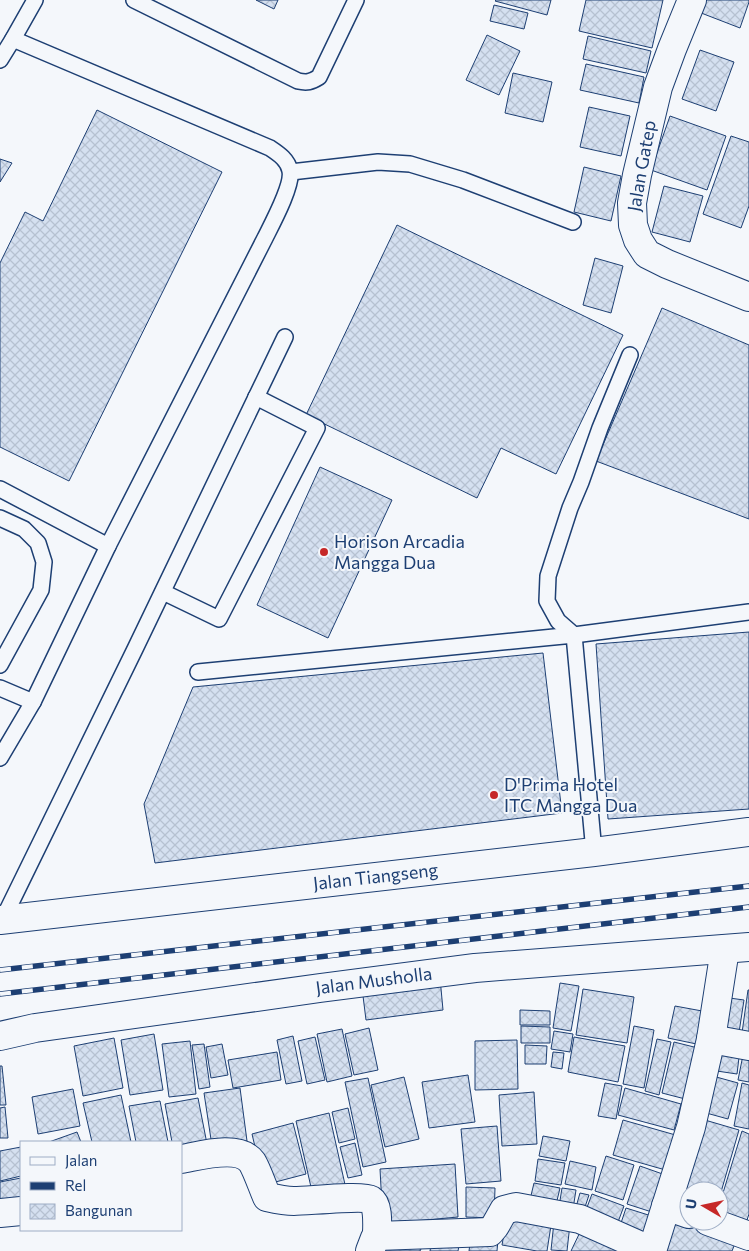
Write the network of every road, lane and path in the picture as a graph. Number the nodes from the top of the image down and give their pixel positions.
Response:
1 (35, 0) edge
2 (134, 0) edge
3 (356, 0) edge
4 (692, 0) edge
5 (13, 40) junction
6 (0, 60) edge
7 (291, 172) junction
8 (573, 222) dead end
9 (749, 297) edge
10 (285, 337) dead end
11 (630, 355) dead end
12 (256, 397) junction
13 (0, 489) edge
14 (0, 518) edge
15 (108, 546) junction
16 (163, 592) junction
17 (749, 612) edge
18 (574, 634) junction
19 (0, 665) edge
20 (198, 672) dead end
21 (0, 688) edge
22 (33, 702) junction
23 (0, 758) edge
24 (749, 832) edge
25 (594, 852) junction
26 (2, 919) edge
27 (737, 948) edge
28 (0, 1036) edge
29 (711, 1038) junction
30 (749, 1046) edge
31 (182, 1159) edge
32 (678, 1210) edge
33 (20, 1211) edge
34 (0, 1213) edge
35 (729, 1229) edge
36 (749, 1236) edge
37 (374, 1244) edge
38 (652, 1251) edge

1 - 5 lane
2 - 3 lane
4 - 9 street, Jalan Gatep
5 - 6 lane
5 - 7 lane
7 - 8 lane
7 - 15 lane
10 - 12 lane
11 - 18 lane
12 - 16 lane
12 - 16 lane
13 - 15 lane
14 - 19 lane
15 - 22 lane
16 - 26 lane
17 - 18 lane
18 - 20 lane
18 - 25 lane
21 - 22 lane
22 - 23 lane
24 - 25 street, Jalan Tiangseng
25 - 26 street, Jalan Tiangseng
27 - 28 street, Jalan Musholla
27 - 29 street
29 - 30 street
29 - 32 street
31 - 37 street
32 - 38 street
33 - 34 street
35 - 36 street
37 - 38 street

